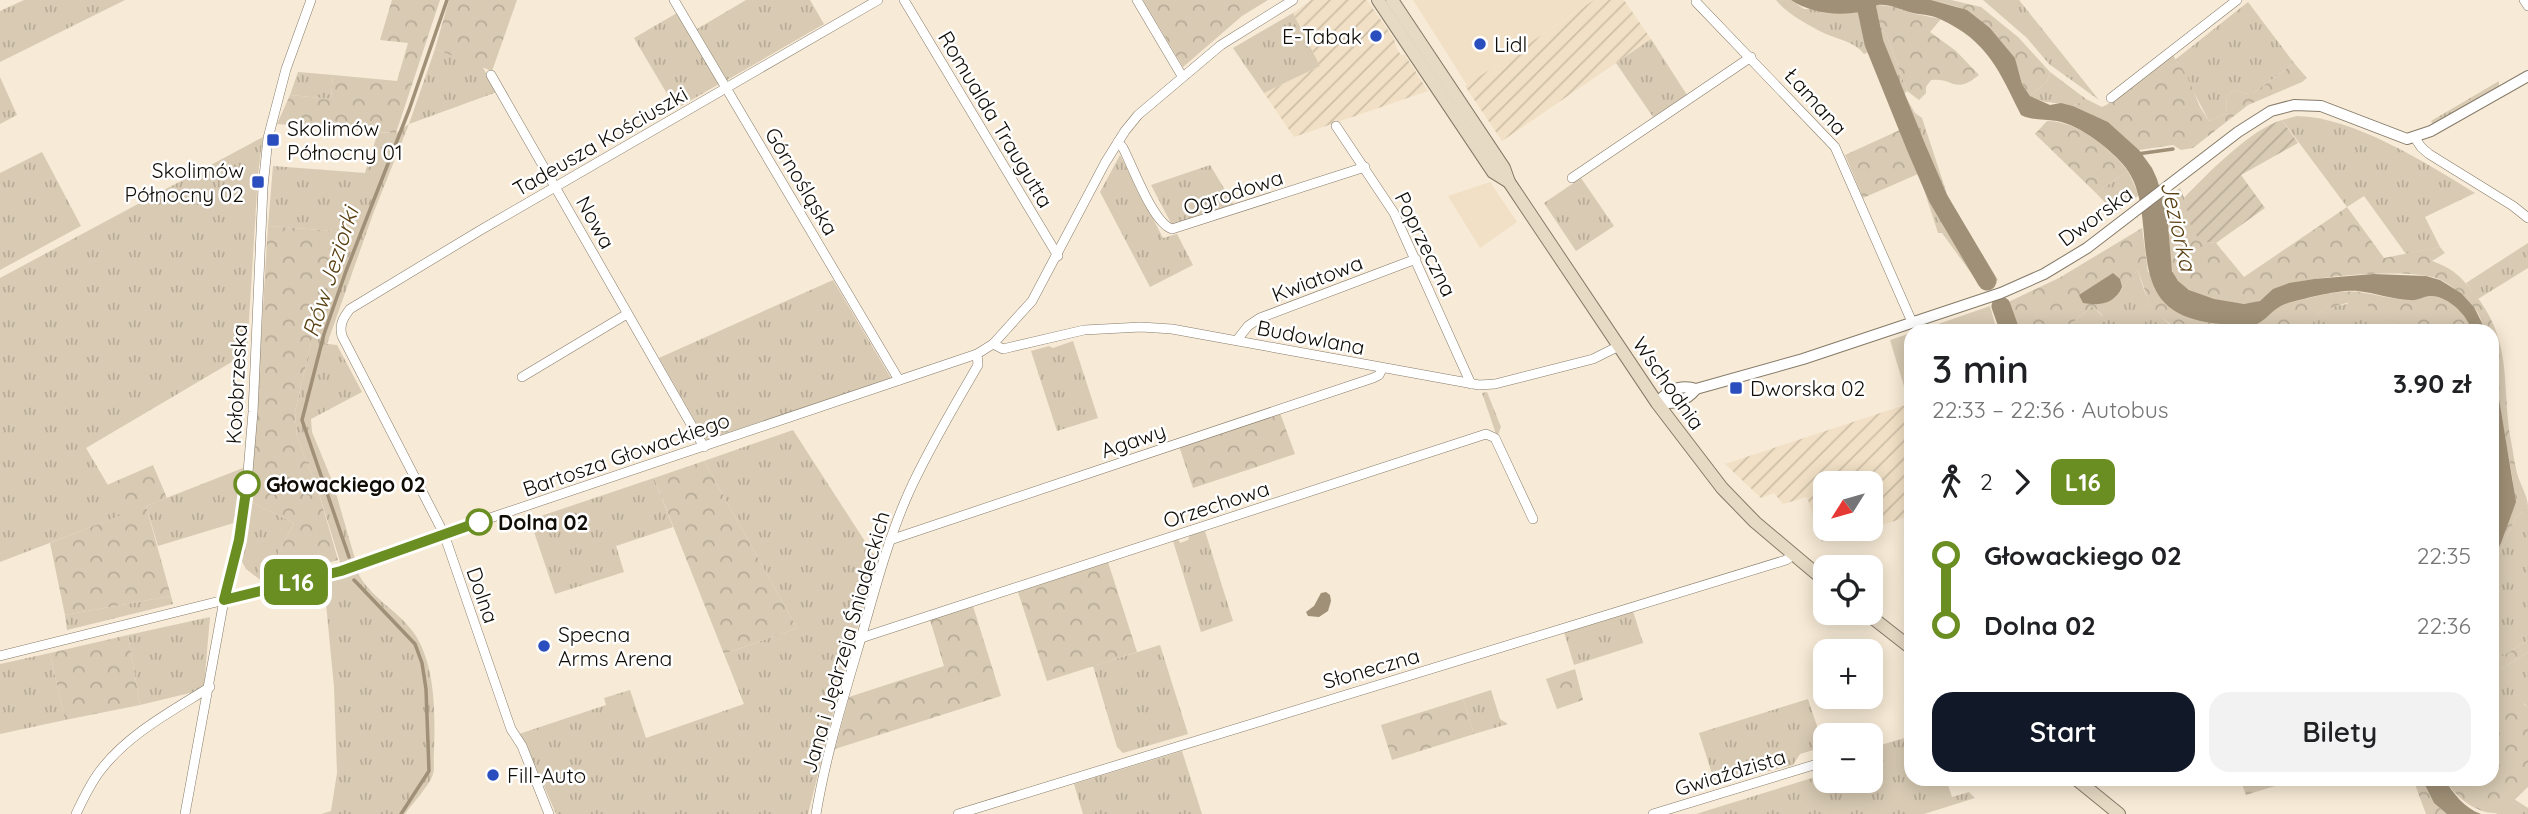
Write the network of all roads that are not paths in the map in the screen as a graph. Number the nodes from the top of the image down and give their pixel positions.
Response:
1 (311, 0) edge
2 (674, 0) edge
3 (878, 0) edge
4 (904, 0) edge
5 (1136, 0) edge
6 (1293, 0) edge
7 (1378, 0) edge
8 (1392, 0) edge
9 (2237, 0) edge
10 (2524, 0) edge
11 (1696, 2) dead end
12 (2528, 6) edge
13 (1751, 57) junction
14 (491, 75) dead end
15 (1182, 76) junction
16 (2528, 76) edge
17 (726, 88) junction
18 (2111, 98) dead end
19 (1336, 126) dead end
20 (2415, 138) junction
21 (1118, 142) junction
22 (1365, 167) junction
23 (1572, 178) dead end
24 (1509, 183) junction
25 (556, 187) junction
26 (2528, 218) edge
27 (1058, 256) junction
28 (1416, 259) junction
29 (627, 314) junction
30 (344, 317) joint
31 (1912, 322) junction
32 (1906, 324) edge
33 (1904, 325) edge
34 (1237, 340) junction
35 (993, 344) junction
36 (1619, 346) junction
37 (977, 354) junction
38 (1382, 369) junction
39 (522, 377) dead end
40 (899, 380) junction
41 (1471, 384) junction
42 (1657, 403) junction
43 (704, 447) junction
44 (1533, 519) dead end
45 (444, 534) junction
46 (891, 540) junction
47 (1793, 555) junction
48 (1813, 571) edge
49 (224, 600) junction
50 (1882, 625) edge
51 (861, 638) junction
52 (1904, 643) edge
53 (0, 656) edge
54 (210, 687) junction
55 (1813, 765) edge
56 (2085, 786) edge
57 (76, 814) edge
58 (185, 814) edge
59 (549, 814) edge
60 (816, 814) edge
61 (958, 814) edge
62 (1653, 814) edge
63 (2119, 814) edge

1 - 49 street, Kołobrzeska
2 - 17 street, Górnośląska
3 - 17 street, Tadeusza Kościuszki
4 - 27 street, Romualda Traugutta
5 - 15 street
6 - 15 street
7 - 24 main road, Wschodnia
8 - 24 main road, Wschodnia
9 - 18 street
10 - 12 street
11 - 13 street, Łamana
13 - 23 street
13 - 31 street, Łamana
14 - 25 street, Nowa
15 - 21 street
16 - 20 street
17 - 25 street, Tadeusza Kościuszki
17 - 40 street, Górnośląska
19 - 22 street, Poprzeczna
20 - 26 street
20 - 31 street, Dworska
21 - 22 street, Ogrodowa
21 - 27 street
22 - 28 street, Poprzeczna
24 - 36 main road, Wschodnia
25 - 29 street, Nowa
25 - 30 street, Tadeusza Kościuszki
27 - 35 street
28 - 34 street, Kwiatowa
28 - 41 street, Poprzeczna
29 - 39 street
29 - 43 street, Nowa
30 - 45 street, Dolna
31 - 32 street, Dworska
33 - 42 street, Dworska
34 - 35 street, Budowlana
34 - 38 street, Budowlana
35 - 37 street
36 - 41 street, Budowlana
36 - 42 main road, Wschodnia
37 - 40 street, Bartosza Głowackiego
37 - 46 street, Jana i Jędrzeja Śniadeckich
38 - 41 street, Budowlana
38 - 46 street, Agawy
40 - 43 street, Bartosza Głowackiego
42 - 47 main road, Wschodnia
43 - 45 street, Bartosza Głowackiego
44 - 51 street, Orzechowa
45 - 49 street, Bartosza Głowackiego
45 - 59 street, Dolna
46 - 51 street, Jana i Jędrzeja Śniadeckich
47 - 48 main road, Wschodnia
47 - 61 street, Słoneczna
49 - 53 street, Bartosza Głowackiego
49 - 54 street, Kołobrzeska
50 - 52 main road
51 - 60 street, Jana i Jędrzeja Śniadeckich
54 - 57 street
54 - 58 street, Kołobrzeska
55 - 62 street, Gwiaździsta
56 - 63 main road

